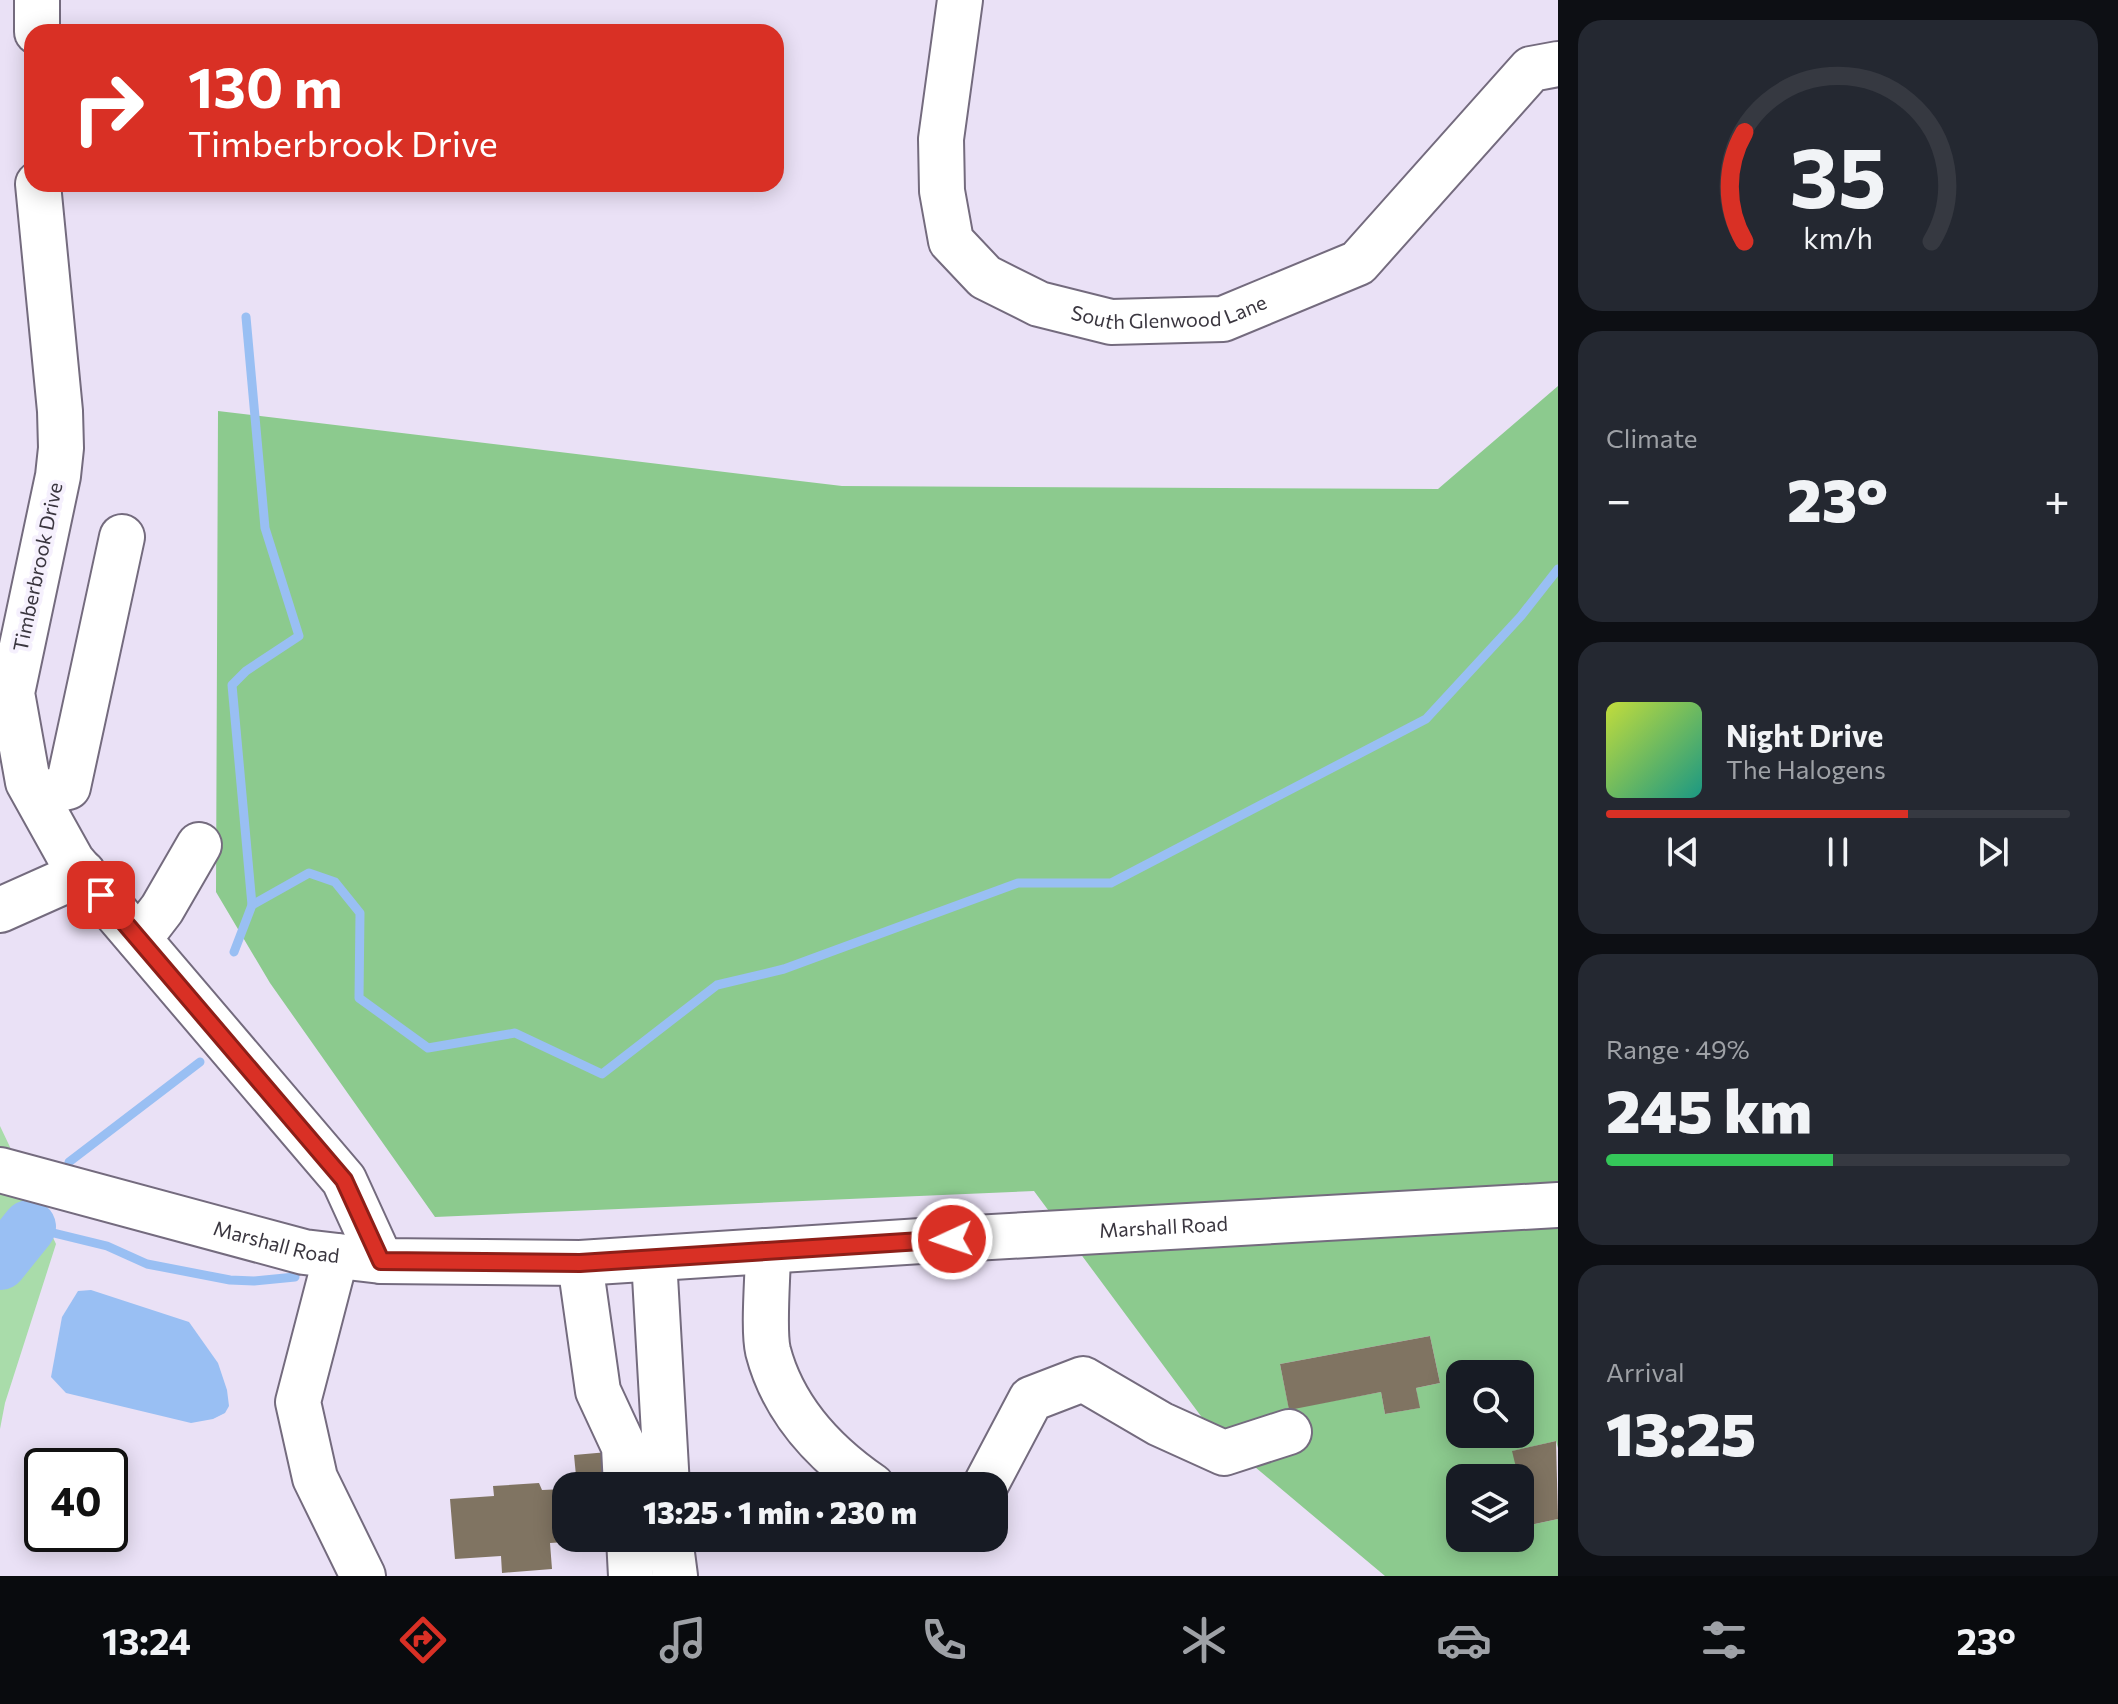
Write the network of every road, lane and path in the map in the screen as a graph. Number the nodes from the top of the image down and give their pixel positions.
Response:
1 (37, 0) edge
2 (960, 0) edge
3 (37, 24) edge
4 (1558, 64) edge
5 (39, 192) edge
6 (122, 537) dead end
7 (6, 687) edge
8 (21, 785) edge
9 (199, 845) dead end
10 (83, 873) junction
11 (0, 910) edge
12 (139, 939) junction
13 (0, 1170) edge
14 (1558, 1205) edge
15 (768, 1251) junction
16 (336, 1256) junction
17 (654, 1259) junction
18 (381, 1261) junction
19 (580, 1263) junction
20 (1289, 1432) dead end
21 (625, 1472) edge
22 (666, 1472) edge
23 (852, 1472) edge
24 (992, 1472) edge
25 (630, 1552) edge
26 (672, 1552) edge
27 (363, 1576) edge
28 (631, 1576) edge
29 (675, 1576) edge

1 - 3 street
2 - 4 street, South Glenwood Lane
5 - 7 street, Timberbrook Drive
6 - 8 street
7 - 8 street, Timberbrook Drive
8 - 10 street, Timberbrook Drive
9 - 12 street
10 - 11 street
10 - 12 street, Timberbrook Drive
12 - 18 street, Timberbrook Drive
13 - 16 street, Marshall Road
14 - 15 street, Marshall Road
15 - 17 street, Marshall Road
15 - 23 street
16 - 18 street, Marshall Road
16 - 27 street
17 - 19 street, Marshall Road
17 - 22 street
18 - 19 street, Marshall Road
19 - 21 street
20 - 24 street
25 - 28 street
26 - 29 street

